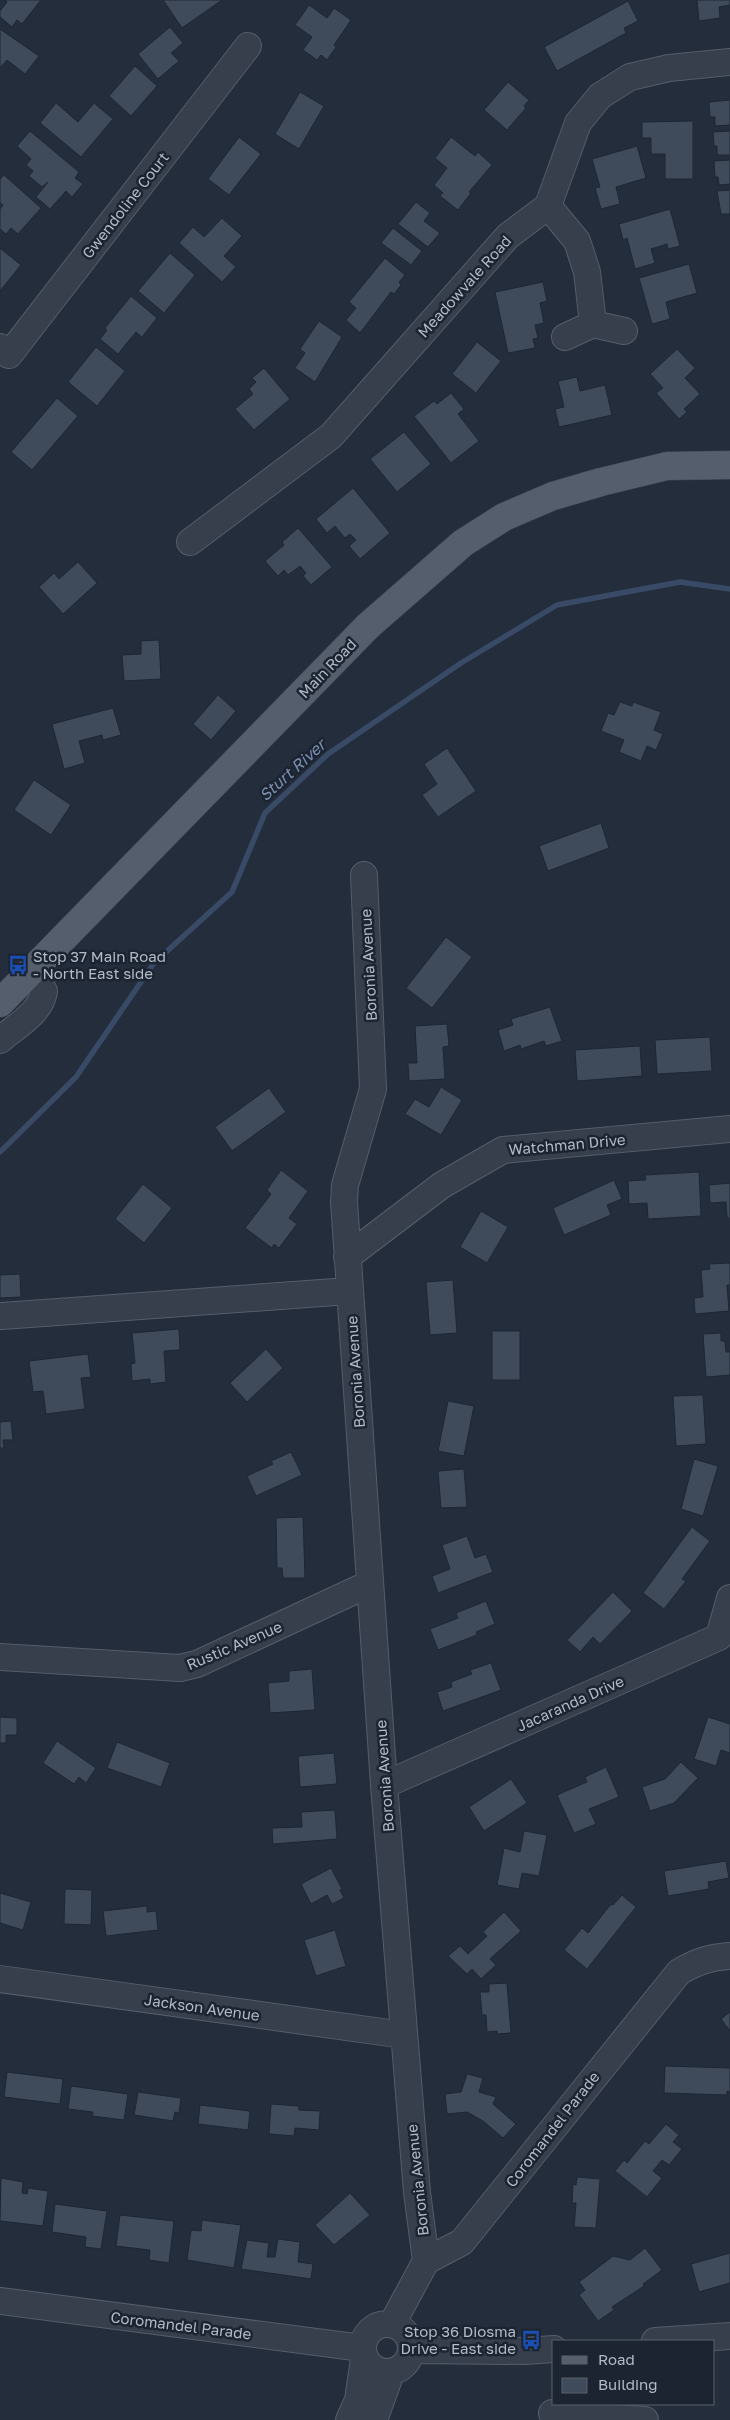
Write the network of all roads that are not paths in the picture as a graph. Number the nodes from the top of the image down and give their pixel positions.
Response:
1 (248, 46) dead end
2 (730, 62) edge
3 (548, 206) junction
4 (594, 324) junction
5 (624, 331) dead end
6 (566, 337) dead end
7 (0, 347) edge
8 (730, 465) edge
9 (190, 542) dead end
10 (364, 875) dead end
11 (32, 972) junction
12 (0, 1003) edge
13 (0, 1040) edge
14 (730, 1130) edge
15 (347, 1257) junction
16 (349, 1291) junction
17 (2, 1316) dead end
18 (369, 1584) junction
19 (730, 1602) edge
20 (0, 1657) edge
21 (384, 1785) junction
22 (730, 1956) edge
23 (0, 1979) edge
24 (404, 2035) junction
25 (426, 2261) junction
26 (0, 2301) edge
27 (392, 2324) junction
28 (730, 2336) edge
29 (670, 2340) edge
30 (552, 2349) edge
31 (411, 2350) junction
32 (363, 2354) junction
33 (391, 2373) junction
34 (552, 2413) dead end
35 (349, 2420) edge
36 (374, 2420) edge
37 (645, 2420) edge

1 - 7 street, Gwendoline Court
2 - 3 street
3 - 4 street
3 - 9 street, Meadowvale Road
4 - 5 street
4 - 6 street
8 - 11 main road, Main Road
10 - 15 street, Boronia Avenue
11 - 12 main road, Main Road
11 - 13 street
14 - 15 street, Watchman Drive
15 - 16 street, Boronia Avenue
16 - 17 street
16 - 18 street, Boronia Avenue
18 - 20 street, Rustic Avenue
18 - 21 street, Boronia Avenue
19 - 21 street, Jacaranda Drive
21 - 24 street, Boronia Avenue
22 - 25 street, Coromandel Parade
23 - 24 street, Jackson Avenue
24 - 25 street, Boronia Avenue
25 - 27 street
26 - 32 street, Coromandel Parade
27 - 31 street
27 - 32 street
28 - 29 street
30 - 31 street
31 - 33 street
32 - 33 street
32 - 35 street
33 - 36 street
34 - 37 street

